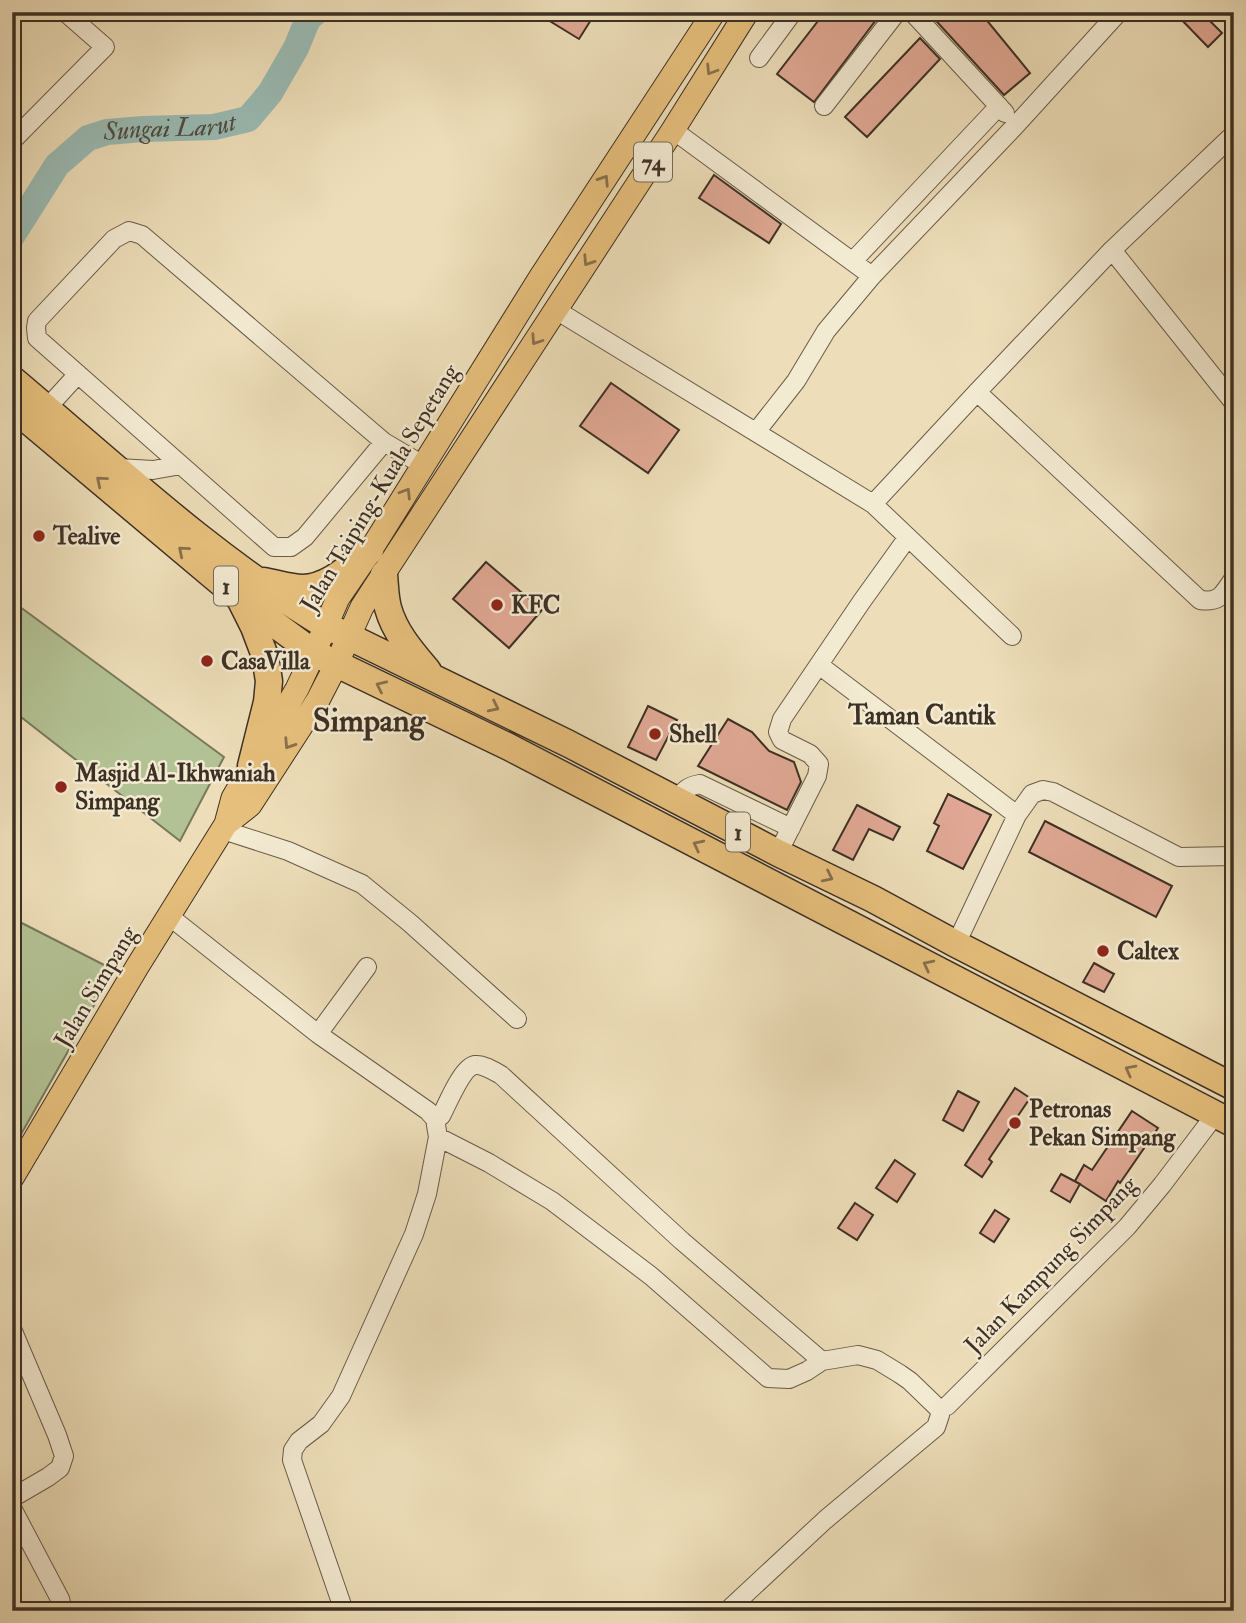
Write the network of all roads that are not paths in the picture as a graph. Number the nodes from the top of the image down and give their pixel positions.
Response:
1 (65, 12) edge
2 (714, 12) edge
3 (747, 12) edge
4 (793, 12) edge
5 (897, 12) edge
6 (912, 12) edge
7 (1119, 12) edge
8 (759, 58) dead end
9 (824, 106) dead end
10 (999, 106) junction
11 (1016, 125) junction
12 (16, 130) edge
13 (673, 131) junction
14 (1234, 134) edge
15 (1112, 250) junction
16 (853, 261) junction
17 (873, 276) junction
18 (556, 310) junction
19 (78, 374) junction
20 (12, 379) edge
21 (1230, 391) edge
22 (977, 392) junction
23 (12, 407) edge
24 (47, 408) junction
25 (756, 432) junction
26 (384, 442) junction
27 (181, 465) junction
28 (423, 465) junction
29 (118, 468) junction
30 (873, 504) junction
31 (908, 537) junction
32 (370, 551) junction
33 (384, 573) junction
34 (1234, 578) edge
35 (247, 588) junction
36 (325, 625) junction
37 (349, 636) junction
38 (1012, 636) dead end
39 (326, 659) junction
40 (819, 664) junction
41 (433, 677) junction
42 (251, 766) junction
43 (677, 800) junction
44 (1017, 815) junction
45 (225, 827) junction
46 (791, 828) junction
47 (778, 853) junction
48 (1234, 856) edge
49 (169, 916) junction
50 (956, 944) junction
51 (367, 967) dead end
52 (517, 1019) dead end
53 (317, 1034) junction
54 (1197, 1068) junction
55 (1234, 1087) edge
56 (1178, 1095) junction
57 (1225, 1119) edge
58 (436, 1128) junction
59 (12, 1178) edge
60 (12, 1329) edge
61 (822, 1361) junction
62 (939, 1409) junction
63 (12, 1498) edge
64 (12, 1508) edge
65 (62, 1605) edge
66 (79, 1611) edge
67 (344, 1611) edge
68 (727, 1611) edge

1 - 12 street
28 -> 2 main road, Jalan Taiping-Kuala Sepetang / 74
3 -> 13 main road, Jalan Taiping-Kuala Sepetang / 74
4 - 8 street
5 - 9 street
6 - 10 street
7 - 11 street
10 - 11 street
10 - 16 street
11 - 17 street
13 - 16 street
13 -> 18 main road, Jalan Taiping-Kuala Sepetang / 74
14 - 15 street
15 - 21 street
15 - 22 street
16 - 17 street
17 - 25 street
18 - 25 street
18 -> 33 main road, Jalan Taiping-Kuala Sepetang / 74
19 - 24 street
19 - 26 street
19 - 27 street
20 - 24 highway, 1
22 - 30 street
22 - 34 street
35 -> 23 highway, 1
24 - 29 highway, 1
25 - 30 street
26 - 27 street
26 - 28 street
27 - 29 street
32 -> 28 main road, Jalan Taiping-Kuala Sepetang / 74
29 - 35 highway, 1
30 - 31 street
31 - 38 street
31 - 40 street
32 - 35 highway
32 - 36 main road, Jalan Taiping-Kuala Sepetang / 74
33 - 37 main road, Jalan Taiping-Kuala Sepetang / 74
33 - 41 highway
35 - 36 highway, 1
35 - 39 highway, 1
35 - 42 highway
36 - 37 highway, 1
36 - 39 main road, Jalan Taiping-Kuala Sepetang / 74
37 - 39 main road, Jalan Taiping-Kuala Sepetang / 74
37 - 41 highway, 1
39 - 42 main road, Jalan Taiping-Kuala Sepetang / 74
39 -> 45 main road, Jalan Taiping-Kuala Sepetang / 74
56 -> 39 highway, 1
40 - 44 street
40 - 46 street
41 -> 43 highway, 1
42 - 45 main road, Jalan Taiping-Kuala Sepetang / 74
43 - 46 street
43 - 47 highway, 1
44 - 48 street
44 - 50 street
45 - 49 main road, Jalan Simpang / 74
45 - 52 street
46 - 47 street
47 -> 50 highway, 1
49 - 53 street
49 - 59 main road, Jalan Simpang / 74
50 - 54 highway, 1
51 - 53 street
53 - 58 street
54 - 55 highway, 1
54 - 56 highway
56 - 57 highway, 1
57 - 62 street, Jalan Kampung Simpang
58 - 61 street
58 - 61 street
58 - 67 street
60 - 63 street
61 - 62 street
62 - 68 street
64 - 65 street
65 - 66 street

